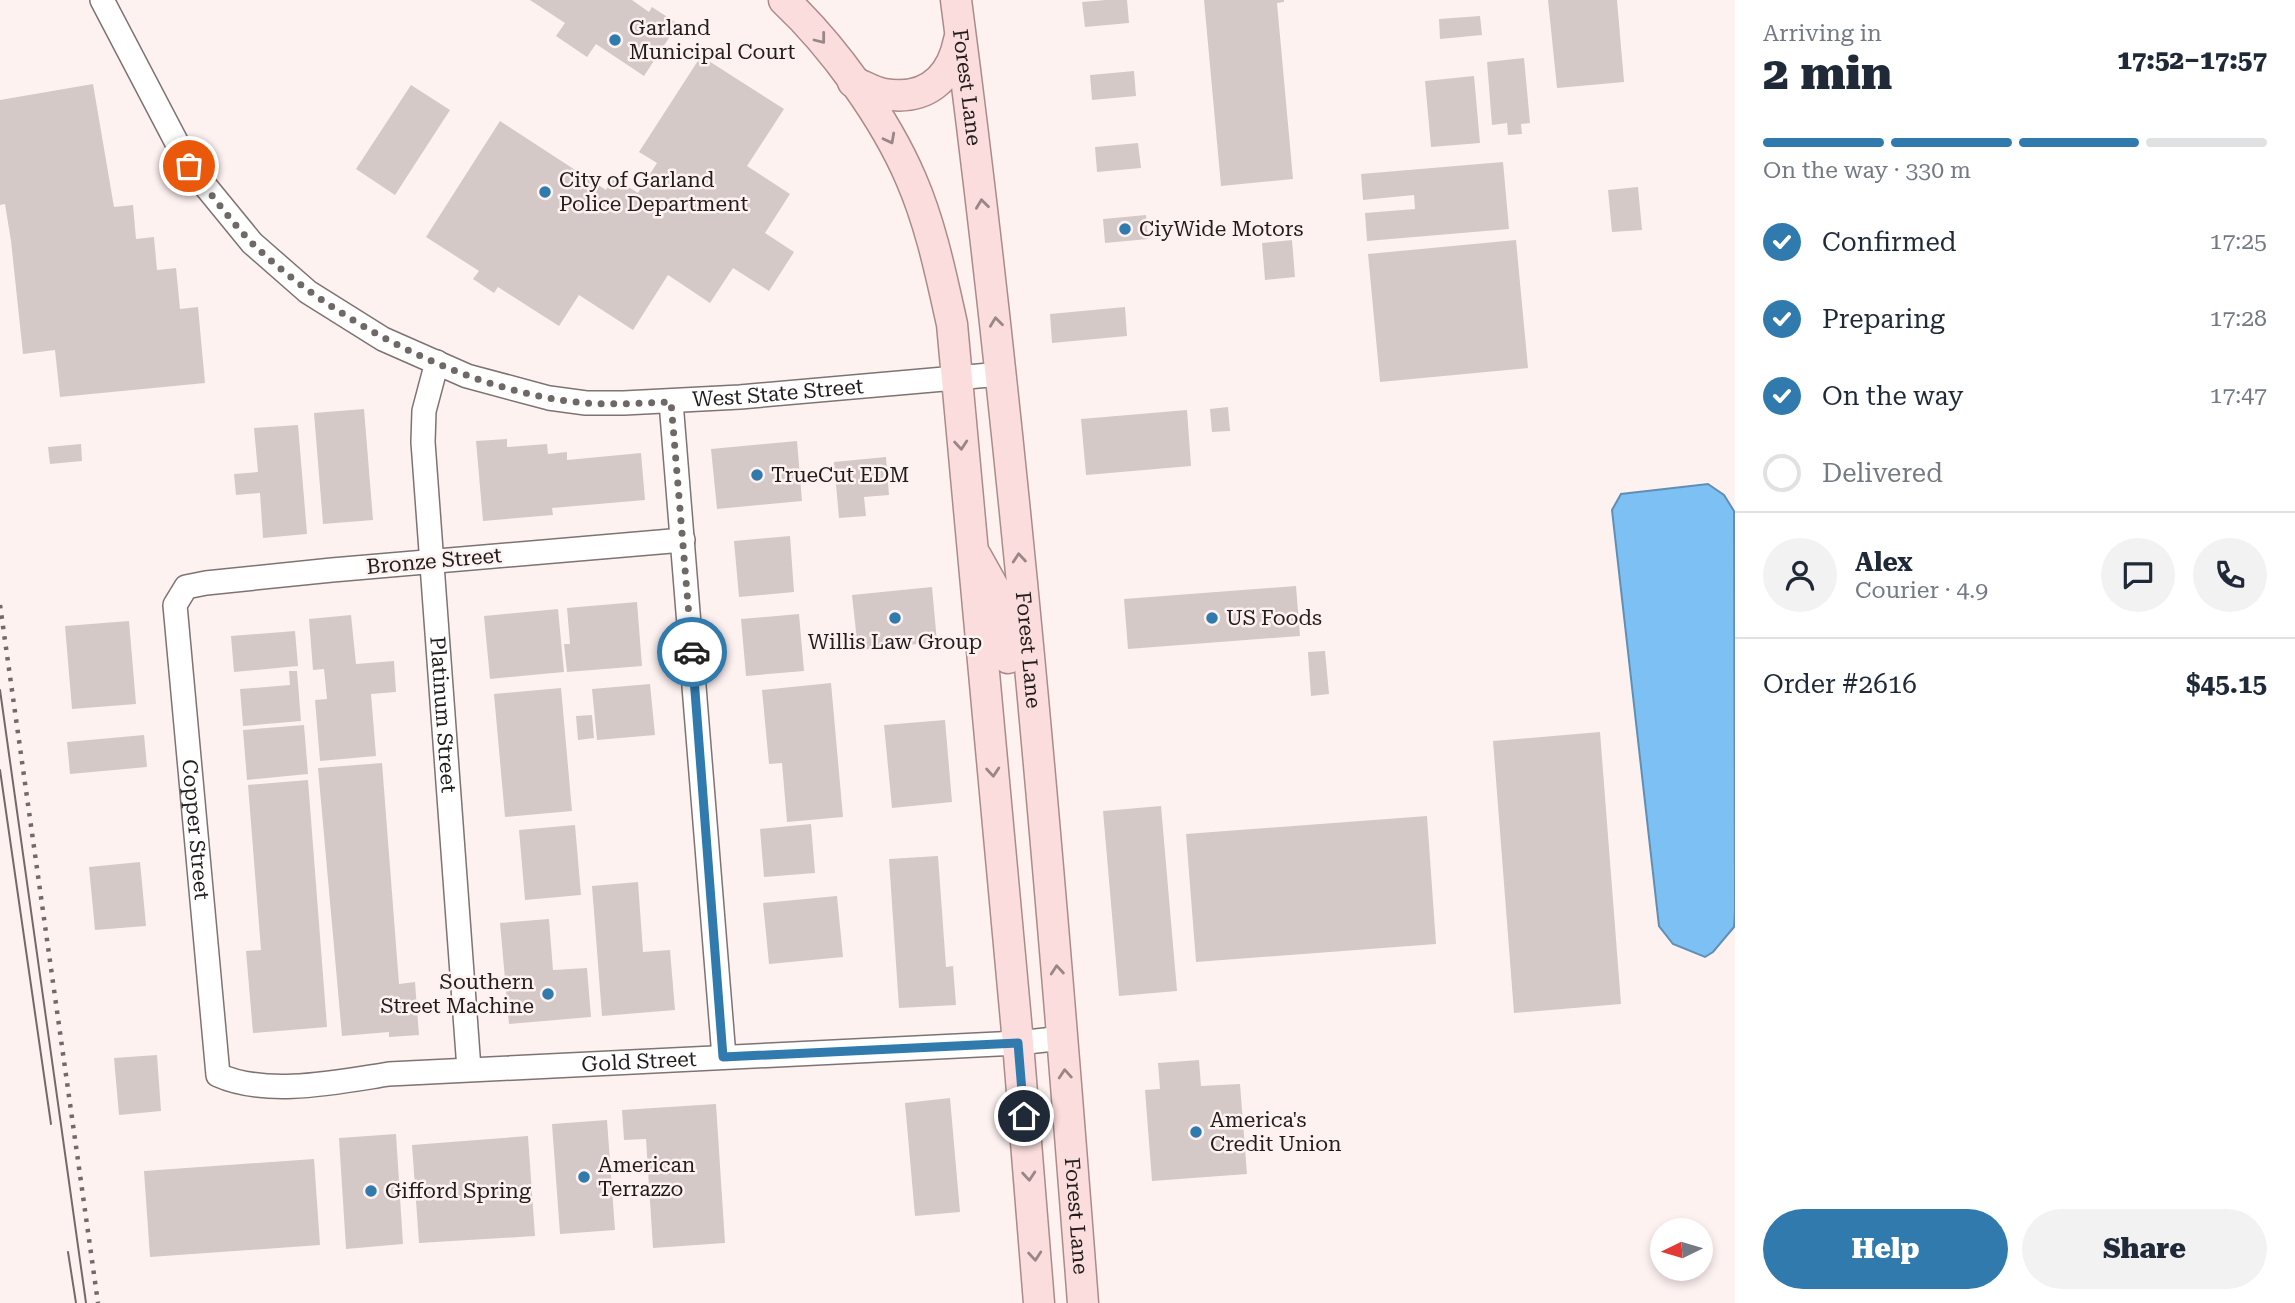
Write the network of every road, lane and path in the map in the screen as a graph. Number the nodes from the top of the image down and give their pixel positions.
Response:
1 (102, 0) edge
2 (784, 0) edge
3 (956, 0) edge
4 (961, 34) junction
5 (853, 82) junction
6 (437, 362) junction
7 (1001, 374) junction
8 (955, 377) junction
9 (671, 402) junction
10 (683, 540) junction
11 (971, 547) junction
12 (431, 562) junction
13 (186, 587) joint
14 (1032, 699) junction
15 (1063, 1038) junction
16 (1018, 1043) junction
17 (723, 1057) junction
18 (470, 1069) junction
19 (218, 1075) joint
20 (1039, 1303) edge
21 (1083, 1303) edge

1 - 6 street, West State Street
2 -> 5 main road, Forest Lane
3 - 4 main road, Forest Lane
4 - 5 main road
7 -> 4 main road, Forest Lane
5 -> 8 main road, Forest Lane
6 - 9 street, West State Street
6 - 12 street, Platinum Street
7 - 8 street, West State Street
14 -> 7 main road, Forest Lane
8 - 9 street, West State Street
8 -> 11 main road, Forest Lane
9 - 10 street
10 - 12 street, Bronze Street
10 - 17 street
11 - 14 main road
11 -> 16 main road, Forest Lane
12 - 13 street, Bronze Street
12 - 18 street, Platinum Street
13 - 19 street, Copper Street
15 -> 14 main road, Forest Lane
15 - 16 street, Gold Street
21 -> 15 main road, Forest Lane
16 - 17 street, Gold Street
16 -> 20 main road, Forest Lane
17 - 18 street, Gold Street
18 - 19 street, Gold Street

